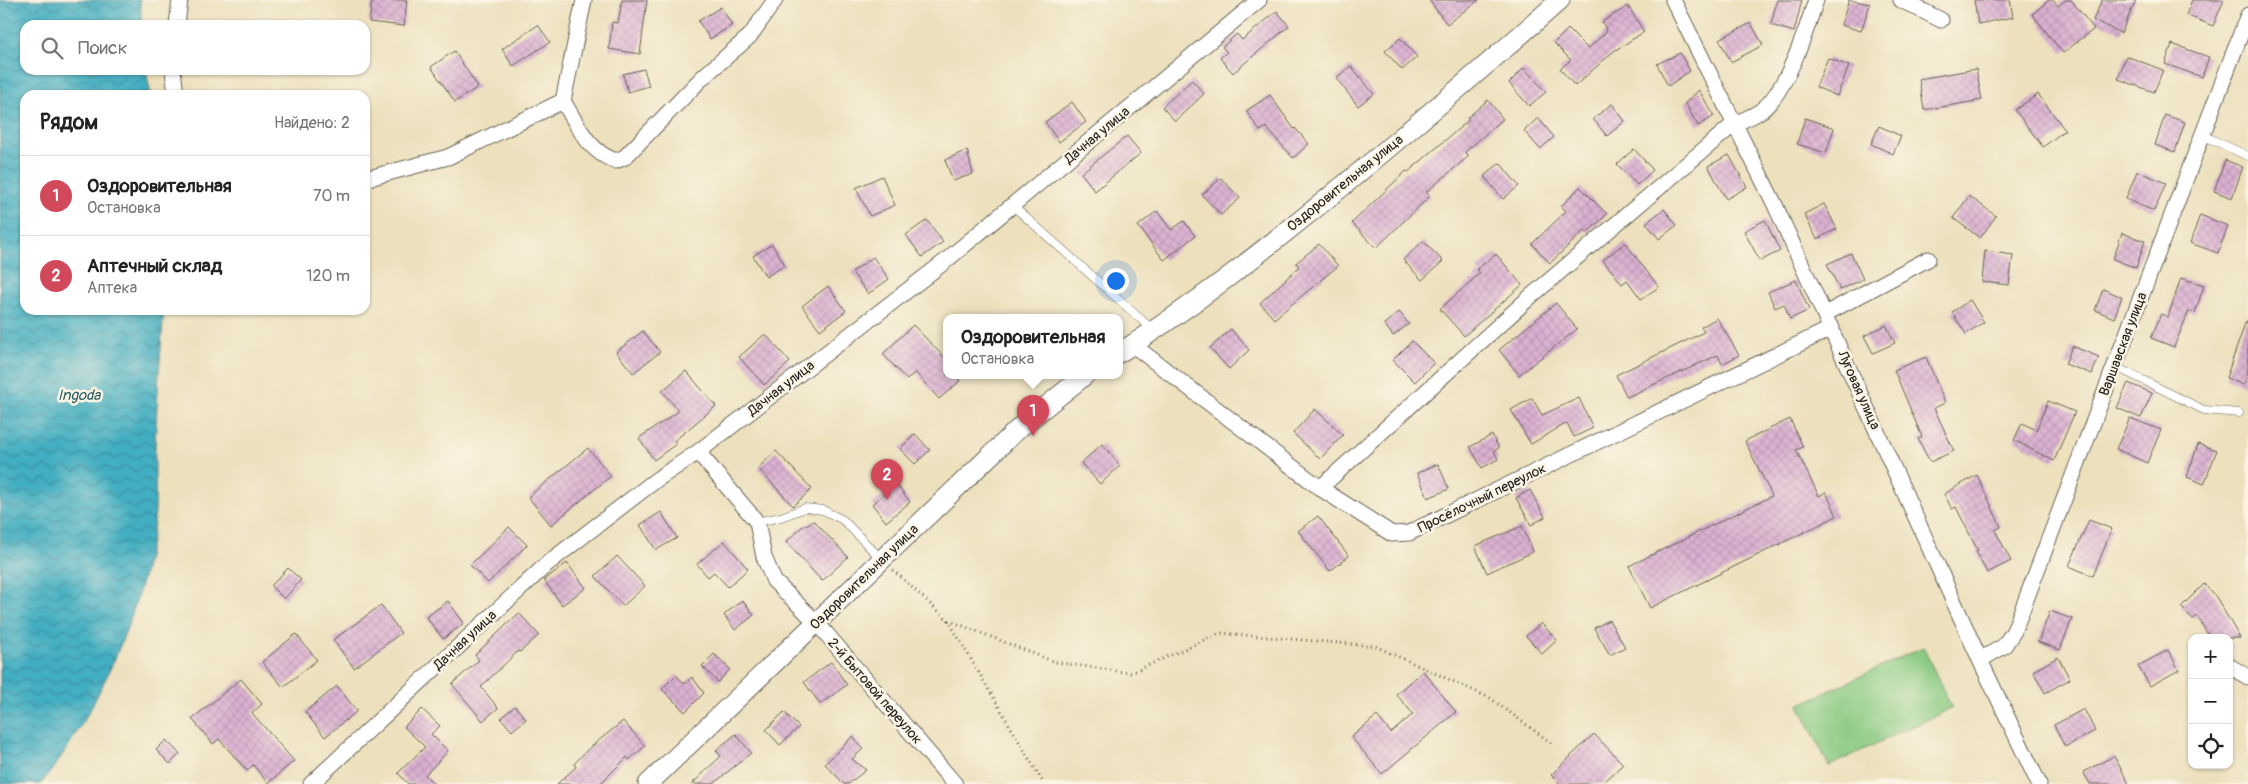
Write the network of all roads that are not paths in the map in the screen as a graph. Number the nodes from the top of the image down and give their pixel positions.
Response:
1 (180, 0) edge
2 (584, 0) edge
3 (775, 0) edge
4 (1259, 0) edge
5 (1560, 0) edge
6 (1672, 0) edge
7 (1816, 0) edge
8 (1901, 0) edge
9 (2248, 15) edge
10 (178, 20) edge
11 (1941, 20) dead end
12 (174, 75) edge
13 (175, 90) edge
14 (563, 101) junction
15 (1734, 124) junction
16 (2202, 135) junction
17 (2248, 156) edge
18 (370, 178) edge
19 (1012, 205) junction
20 (1928, 258) dead end
21 (1825, 314) junction
22 (1832, 328) junction
23 (1154, 330) junction
24 (1126, 349) edge
25 (2114, 366) junction
26 (1080, 379) edge
27 (2239, 413) dead end
28 (698, 452) junction
29 (1320, 488) junction
30 (757, 522) junction
31 (882, 560) junction
32 (817, 623) junction
33 (1980, 660) junction
34 (2233, 668) edge
35 (2248, 677) edge
36 (311, 784) edge
37 (648, 784) edge
38 (955, 784) edge
39 (2039, 784) edge

1 - 10 street
2 - 14 street
3 - 14 street
4 - 19 street, Дачная улица
5 - 23 street, Оздоровительная улица
6 - 15 street, Луговая улица
7 - 15 street
8 - 11 street
9 - 16 street, Варшавская улица
12 - 13 street
14 - 18 street
15 - 21 street, Луговая улица
15 - 29 street
16 - 17 lane
16 - 25 street, Варшавская улица
19 - 23 lane
19 - 28 street, Дачная улица
20 - 21 street
21 - 22 street, Луговая улица
22 - 29 street, Просёлочный переулок
22 - 33 street, Луговая улица
23 - 24 street, Оздоровительная улица
24 - 29 street, Просёлочный переулок
25 - 27 lane
25 - 33 street, Варшавская улица
26 - 31 street, Оздоровительная улица
28 - 30 street, 2-й Бытовой переулок
28 - 36 street, Дачная улица
30 - 31 lane
30 - 32 street, 2-й Бытовой переулок
31 - 32 street, Оздоровительная улица
32 - 37 street, Оздоровительная улица
32 - 38 street, 2-й Бытовой переулок
33 - 39 street, Луговая улица
34 - 35 street

